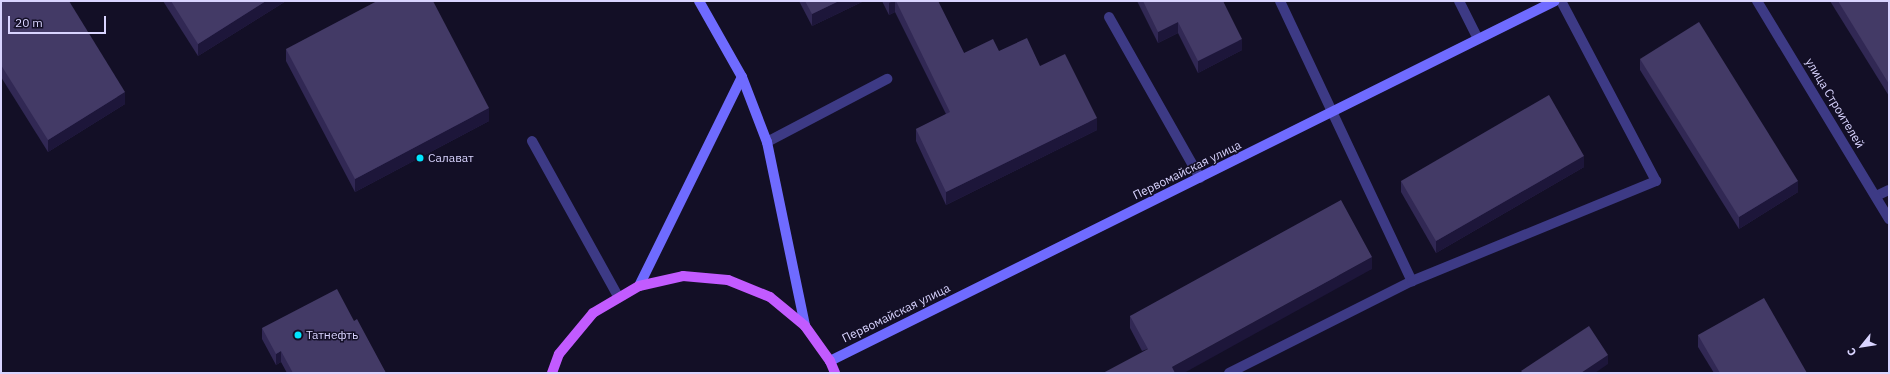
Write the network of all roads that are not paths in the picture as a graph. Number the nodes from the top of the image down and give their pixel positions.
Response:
1 (699, 1) edge
2 (1280, 1) edge
3 (1459, 1) edge
4 (1555, 1) edge
5 (1561, 1) edge
6 (1757, 1) edge
7 (1109, 17) dead end
8 (1478, 39) junction
9 (742, 77) junction
10 (887, 79) dead end
11 (1334, 111) junction
12 (532, 141) dead end
13 (767, 142) junction
14 (1200, 178) junction
15 (1889, 190) edge
16 (1876, 196) junction
17 (1889, 219) edge
18 (1412, 281) junction
19 (639, 286) junction
20 (618, 298) junction
21 (805, 326) junction
22 (830, 361) junction
23 (552, 373) edge
24 (835, 373) edge
25 (1229, 373) edge

1 - 9 street
2 - 11 street
3 - 8 street
4 - 8 street, Первомайская улица
5 - 18 street
6 - 16 street, улица Строителей
7 - 14 street
8 - 11 street, Первомайская улица
9 - 13 street
9 - 19 street
10 - 13 street
11 - 14 street, Первомайская улица
11 - 18 street
12 - 20 street
13 - 21 street
14 - 22 street, Первомайская улица
15 - 16 street
16 - 17 street, улица Строителей
18 - 25 street
19 - 20 main road
19 - 21 main road
20 - 23 main road
21 - 22 main road
22 - 24 main road

